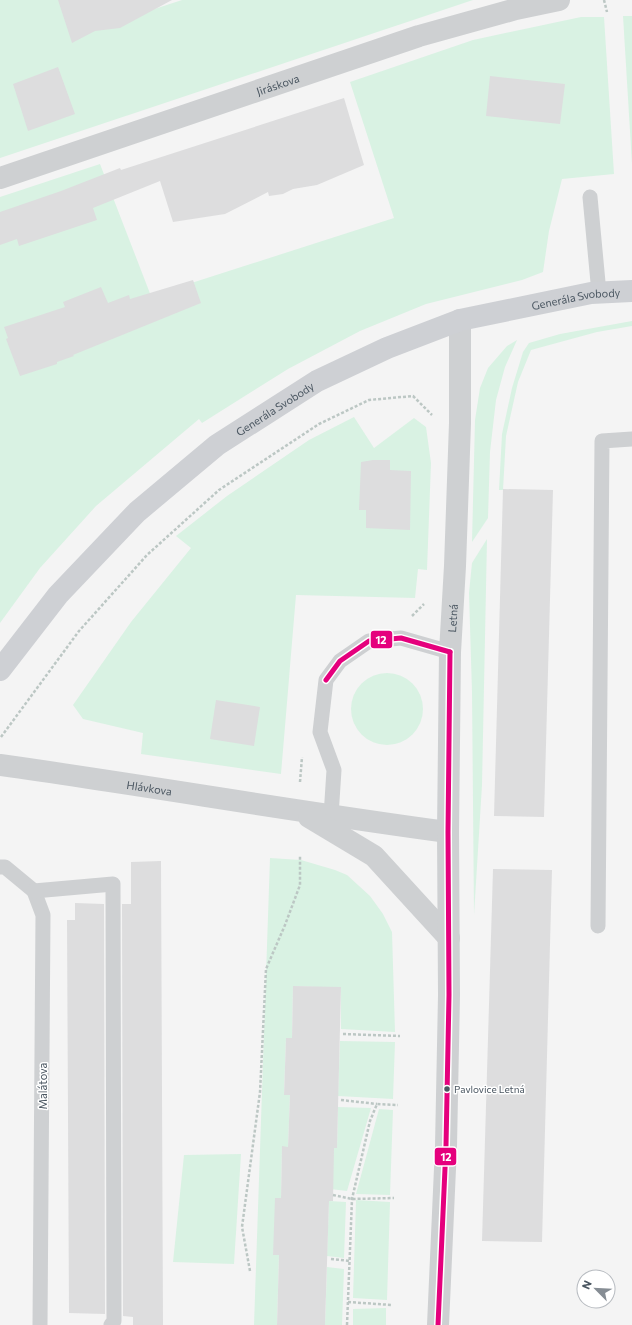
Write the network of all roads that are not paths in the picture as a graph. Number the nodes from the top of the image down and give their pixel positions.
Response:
1 (559, 0) edge
2 (0, 178) edge
3 (590, 197) dead end
4 (632, 291) edge
5 (599, 293) junction
6 (460, 320) junction
7 (632, 439) edge
8 (450, 652) junction
9 (0, 670) edge
10 (0, 765) edge
11 (299, 811) junction
12 (331, 816) junction
13 (448, 832) junction
14 (0, 867) edge
15 (34, 891) junction
16 (598, 926) dead end
17 (449, 938) junction
18 (40, 1325) edge
19 (111, 1325) edge
20 (438, 1325) edge

1 - 2 street, Jiráskova
3 - 5 lane
4 - 5 main road, Generála Svobody
5 - 6 main road, Generála Svobody
6 - 8 street, Letná
6 - 9 main road, Generála Svobody
7 - 16 lane
8 - 12 lane
8 - 13 street, Letná
10 - 11 street, Hlávkova
11 - 12 street, Hlávkova
11 - 17 street, Hlávkova
12 - 13 street, Hlávkova
13 - 17 street, Letná
14 - 15 lane
15 - 18 lane, Malátova
15 - 19 lane
17 - 20 street, Letná

